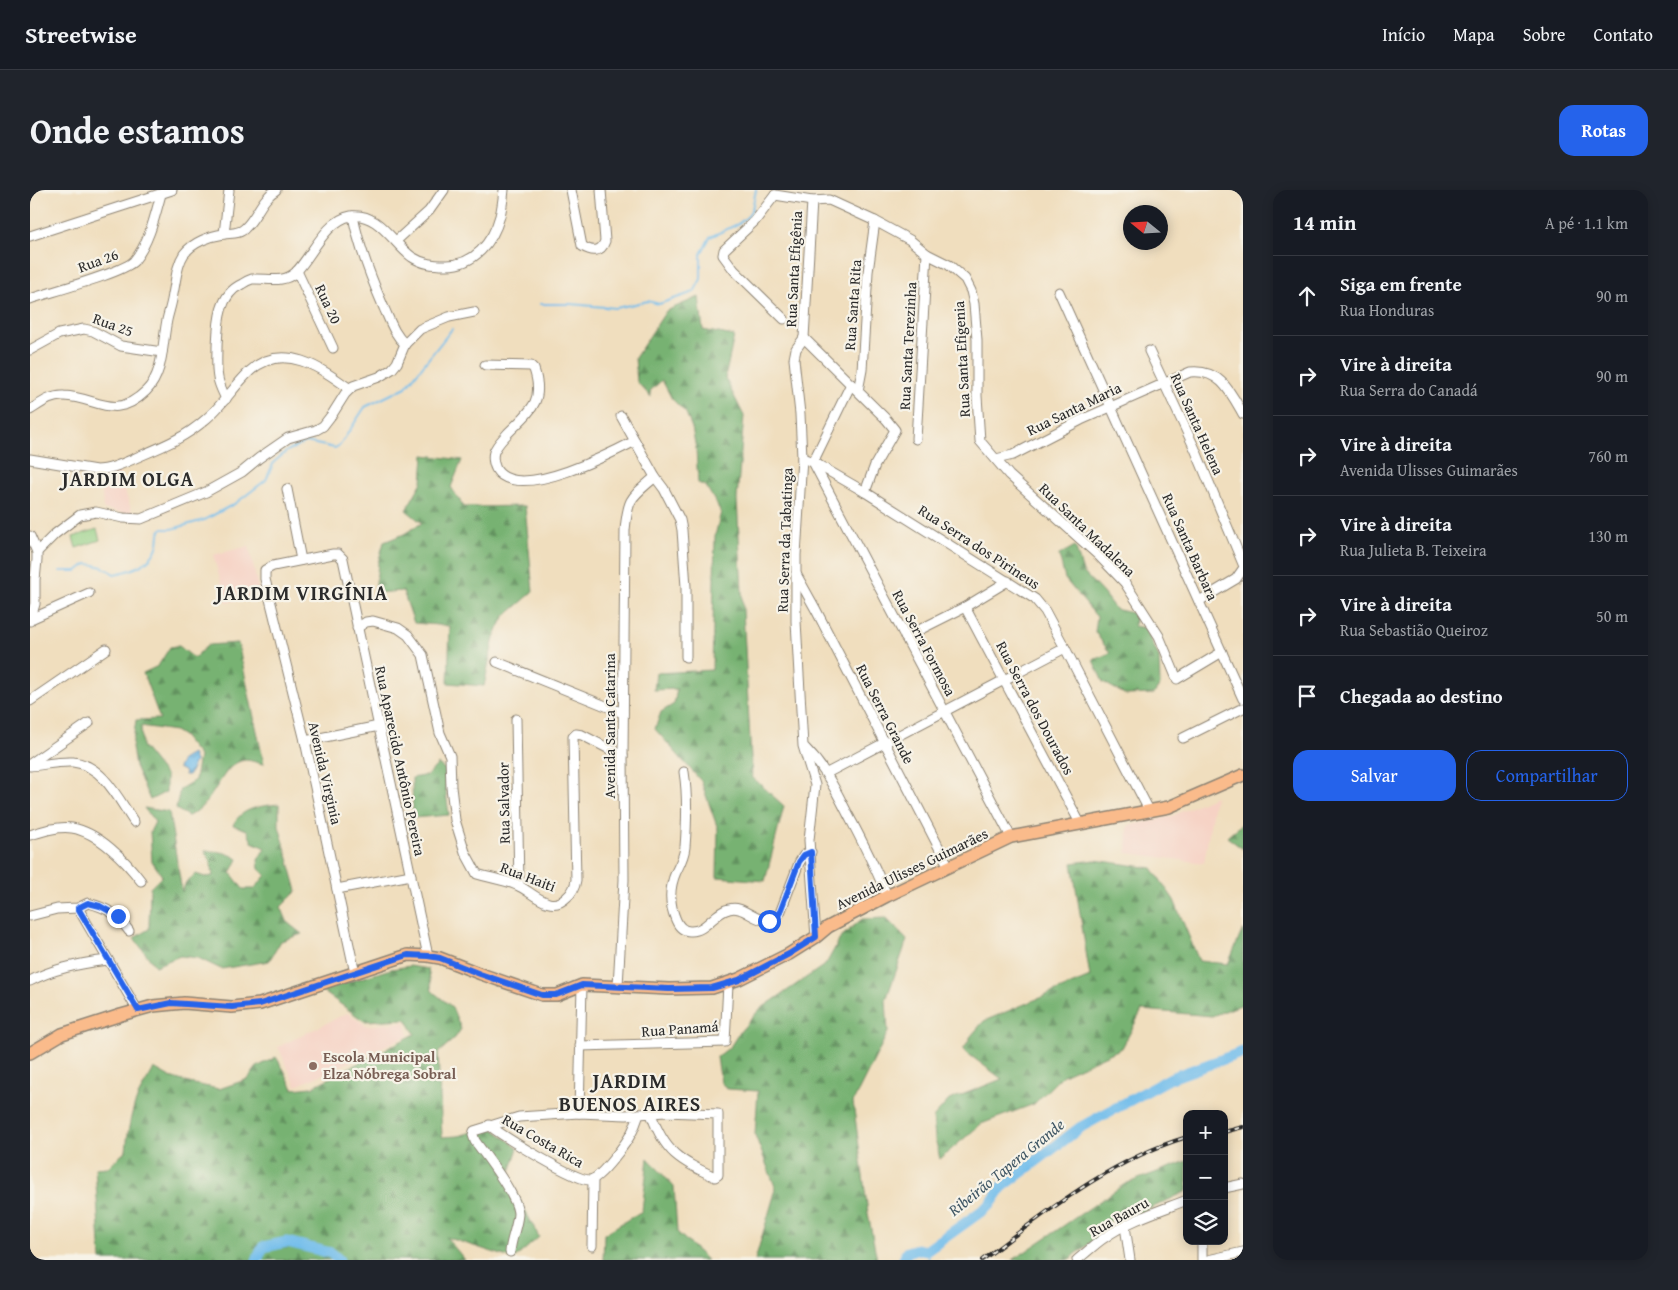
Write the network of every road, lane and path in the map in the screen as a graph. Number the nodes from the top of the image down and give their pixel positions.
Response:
1 (172, 190) edge
2 (229, 190) edge
3 (276, 190) edge
4 (444, 190) edge
5 (504, 190) edge
6 (571, 190) edge
7 (602, 190) edge
8 (775, 192) edge
9 (162, 194) junction
10 (812, 201) junction
11 (353, 216) junction
12 (875, 221) junction
13 (224, 234) junction
14 (30, 236) edge
15 (396, 241) junction
16 (927, 254) junction
17 (297, 270) junction
18 (1059, 292) dead end
19 (30, 299) edge
20 (474, 312) dead end
21 (784, 319) dead end
22 (804, 338) junction
23 (405, 344) junction
24 (333, 348) dead end
25 (30, 350) edge
26 (1149, 351) dead end
27 (162, 352) junction
28 (485, 365) dead end
29 (1164, 382) junction
30 (851, 384) junction
31 (350, 389) junction
32 (858, 391) junction
33 (226, 399) junction
34 (1110, 406) junction
35 (30, 410) edge
36 (1243, 414) edge
37 (621, 416) dead end
38 (916, 439) dead end
39 (635, 442) junction
40 (802, 458) junction
41 (30, 459) edge
42 (996, 459) junction
43 (813, 462) junction
44 (654, 477) junction
45 (287, 489) dead end
46 (865, 492) junction
47 (30, 536) edge
48 (37, 552) junction
49 (302, 560) junction
50 (1243, 564) edge
51 (1243, 569) edge
52 (796, 574) junction
53 (32, 577) edge
54 (1008, 581) junction
55 (89, 593) dead end
56 (1199, 601) junction
57 (965, 607) junction
58 (31, 620) edge
59 (357, 628) junction
60 (905, 637) junction
61 (1065, 648) junction
62 (106, 649) dead end
63 (1222, 652) junction
64 (686, 657) dead end
65 (497, 662) dead end
66 (1004, 679) junction
67 (1243, 699) edge
68 (30, 700) edge
69 (1243, 708) edge
70 (945, 712) junction
71 (623, 713) junction
72 (516, 719) dead end
73 (89, 724) dead end
74 (379, 726) junction
75 (1183, 738) dead end
76 (305, 741) junction
77 (885, 743) junction
78 (803, 746) junction
79 (622, 756) junction
80 (30, 765) edge
81 (684, 772) dead end
82 (827, 773) junction
83 (1243, 775) edge
84 (1150, 812) junction
85 (134, 822) dead end
86 (1080, 823) junction
87 (30, 835) edge
88 (1011, 837) junction
89 (811, 852) junction
90 (949, 867) junction
91 (411, 875) junction
92 (141, 881) dead end
93 (519, 886) junction
94 (337, 889) junction
95 (887, 896) junction
96 (78, 908) junction
97 (30, 916) edge
98 (129, 931) dead end
99 (816, 937) junction
100 (428, 956) junction
101 (108, 960) junction
102 (355, 973) junction
103 (30, 981) edge
104 (728, 984) junction
105 (582, 985) junction
106 (618, 986) junction
107 (138, 1010) junction
108 (580, 1046) junction
109 (30, 1053) edge
110 (579, 1113) junction
111 (639, 1114) junction
112 (652, 1114) junction
113 (489, 1125) junction
114 (593, 1179) junction
115 (1243, 1184) edge
116 (1228, 1187) edge
117 (1183, 1204) edge
118 (1125, 1226) junction
119 (1202, 1245) edge
120 (592, 1246) dead end
121 (510, 1252) dead end
122 (1243, 1252) edge
123 (1077, 1260) edge
124 (1130, 1260) edge
125 (1202, 1260) edge
126 (1208, 1260) edge

1 - 9 street
2 - 13 street
3 - 13 street
4 - 15 street
5 - 15 street
6 - 7 street
8 - 10 street, Rua Santa Efigenia
8 - 21 street
9 - 14 street
9 - 19 street, Rua 26
10 - 12 street, Rua Santa Efigenia
10 - 22 street, Rua Santa Efigênia
11 - 15 street
11 - 17 street
11 - 23 street
12 - 16 street, Rua Santa Efigenia
12 - 32 street, Rua Santa Rita
13 - 27 street
16 - 38 street, Rua Santa Terezinha
16 - 42 street, Rua Santa Efigenia
17 - 24 street, Rua 20
17 - 33 street
18 - 34 street, Rua Santa Barbara
20 - 23 street
22 - 30 street
22 - 40 street, Rua Serra da Tabatinga
23 - 31 street
25 - 27 street, Rua 25
26 - 29 street, Rua Santa Helena
27 - 35 street
28 - 39 street
29 - 34 street, Rua Santa Maria
29 - 36 street, Rua Santa Maria
29 - 50 street, Rua Santa Helena
30 - 32 street
30 - 43 street
31 - 33 street
31 - 48 street
32 - 46 street
33 - 41 street
34 - 42 street, Rua Santa Maria
34 - 56 street, Rua Santa Barbara
37 - 39 street
39 - 44 street
40 - 43 street, Rua Serra dos Pirineus
40 - 52 street, Rua Serra da Tabatinga
42 - 63 street, Rua Santa Madalena
43 - 46 street, Rua Serra dos Pirineus
43 - 60 street, Rua Serra Formosa
44 - 64 street
44 - 71 street, Avenida Santa Catarina
45 - 49 street
46 - 54 street, Rua Serra dos Pirineus
47 - 48 street
48 - 53 street
49 - 59 street, Rua Aparecido Antônio Pereira
49 - 76 street, Avenida Virginia
51 - 56 street
52 - 77 street, Rua Serra Grande
52 - 78 street, Rua Serra da Tabatinga
53 - 58 street
54 - 57 street
54 - 61 street, Rua Serra dos Pirineus
55 - 58 street
56 - 63 street, Rua Santa Barbara
57 - 60 street
57 - 66 street, Rua Serra dos Dourados
59 - 74 street, Rua Aparecido Antônio Pereira
59 - 93 street, Rua Haiti
60 - 70 street, Rua Serra Formosa
61 - 66 street
61 - 84 street, Rua Serra dos Pirineus
62 - 68 street
63 - 67 street, Rua Santa Barbara
65 - 71 street
66 - 70 street
66 - 86 street, Rua Serra dos Dourados
69 - 75 street
70 - 77 street
70 - 88 street, Rua Serra Formosa
71 - 79 street, Avenida Santa Catarina
72 - 93 street, Rua Salvador
73 - 80 street
74 - 76 street
74 - 91 street, Rua Aparecido Antônio Pereira
76 - 94 street, Avenida Virginia
77 - 82 street
77 - 90 street, Rua Serra Grande
78 - 82 street
78 - 89 street, Rua Serra da Tabatinga
79 - 93 street, Rua Haiti
79 - 106 street, Avenida Santa Catarina
80 - 85 street
81 - 89 street
82 - 95 street
83 - 84 main road, Avenida Ulisses Guimarães
84 - 86 main road, Avenida Ulisses Guimarães
86 - 88 main road, Avenida Ulisses Guimarães
87 - 92 street
88 - 90 main road, Avenida Ulisses Guimarães
89 - 99 street, Rua Serra da Tabatinga
90 - 95 main road, Avenida Ulisses Guimarães
91 - 94 street
91 - 100 street, Rua Aparecido Antônio Pereira
94 - 102 street, Avenida Virginia
95 - 99 main road, Avenida Ulisses Guimarães
96 - 97 street
96 - 98 street
96 - 101 street
99 - 104 main road, Avenida Ulisses Guimarães
100 - 102 main road, Avenida Ulisses Guimarães
100 - 105 main road, Avenida Ulisses Guimarães
101 - 103 street
101 - 107 street
102 - 107 main road, Avenida Ulisses Guimarães
104 - 106 main road, Avenida Ulisses Guimarães
104 - 108 street, Rua Panamá
105 - 106 main road, Avenida Ulisses Guimarães
105 - 108 street
107 - 109 main road, Avenida Ulisses Guimarães
108 - 110 street
110 - 111 street
110 - 113 street
111 - 112 street
111 - 114 street, Rua Costa Rica
112 - 112 street
113 - 114 street, Rua Costa Rica
113 - 121 street
114 - 120 street
115 - 116 street
117 - 118 street, Rua Bauru
118 - 123 street, Rua Bauru
118 - 124 street
119 - 125 street
122 - 126 street

